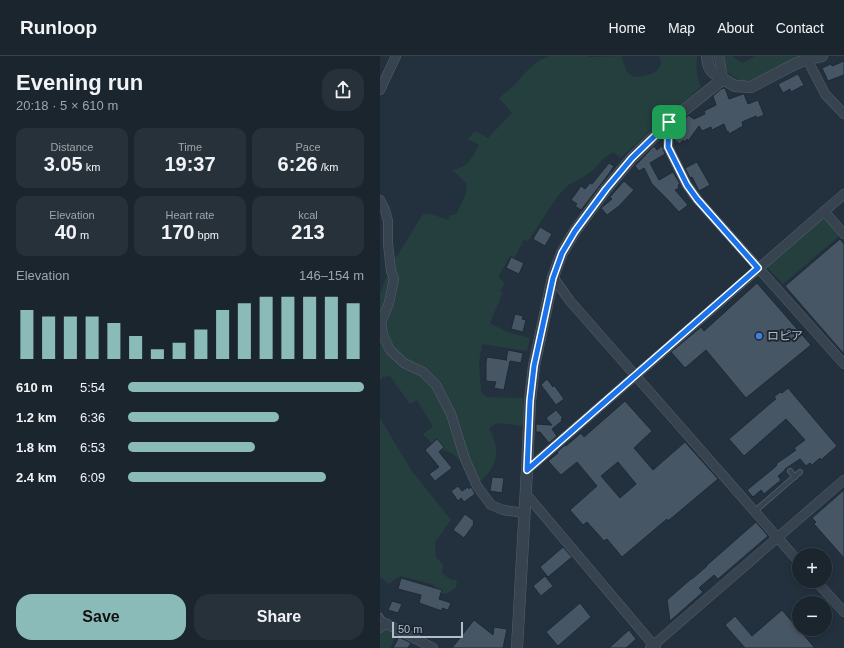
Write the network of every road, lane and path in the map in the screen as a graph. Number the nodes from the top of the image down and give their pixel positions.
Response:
1 (396, 56) edge
2 (707, 56) edge
3 (719, 56) edge
4 (822, 56) edge
5 (807, 59) junction
6 (722, 79) junction
7 (380, 90) edge
8 (844, 114) edge
9 (669, 122) junction
10 (844, 194) edge
11 (380, 200) edge
12 (824, 211) junction
13 (844, 234) edge
14 (758, 268) junction
15 (553, 278) junction
16 (844, 364) edge
17 (636, 375) junction
18 (527, 470) junction
19 (790, 471) dead end
20 (800, 472) dead end
21 (795, 477) junction
22 (844, 480) edge
23 (526, 494) junction
24 (755, 511) junction
25 (525, 513) junction
26 (778, 538) junction
27 (792, 554) edge
28 (822, 588) edge
29 (844, 612) edge
30 (382, 622) edge
31 (653, 647) edge
32 (432, 648) edge
33 (518, 648) edge

1 - 7 street
2 - 6 street
3 - 6 street
4 - 5 street
5 - 6 street
5 - 8 street
6 - 9 street
9 - 14 street
9 - 15 street
10 - 12 street
11 - 25 street
12 - 13 street
12 - 14 street
14 - 16 street
14 - 17 street
15 - 17 street
15 - 18 street
17 - 18 street
17 - 24 street
18 - 23 street
19 - 21 lane
20 - 21 lane
21 - 24 lane
22 - 26 street
23 - 25 street
23 - 31 street
24 - 26 street
25 - 33 street
26 - 27 street
26 - 31 street
28 - 29 street
30 - 32 street

